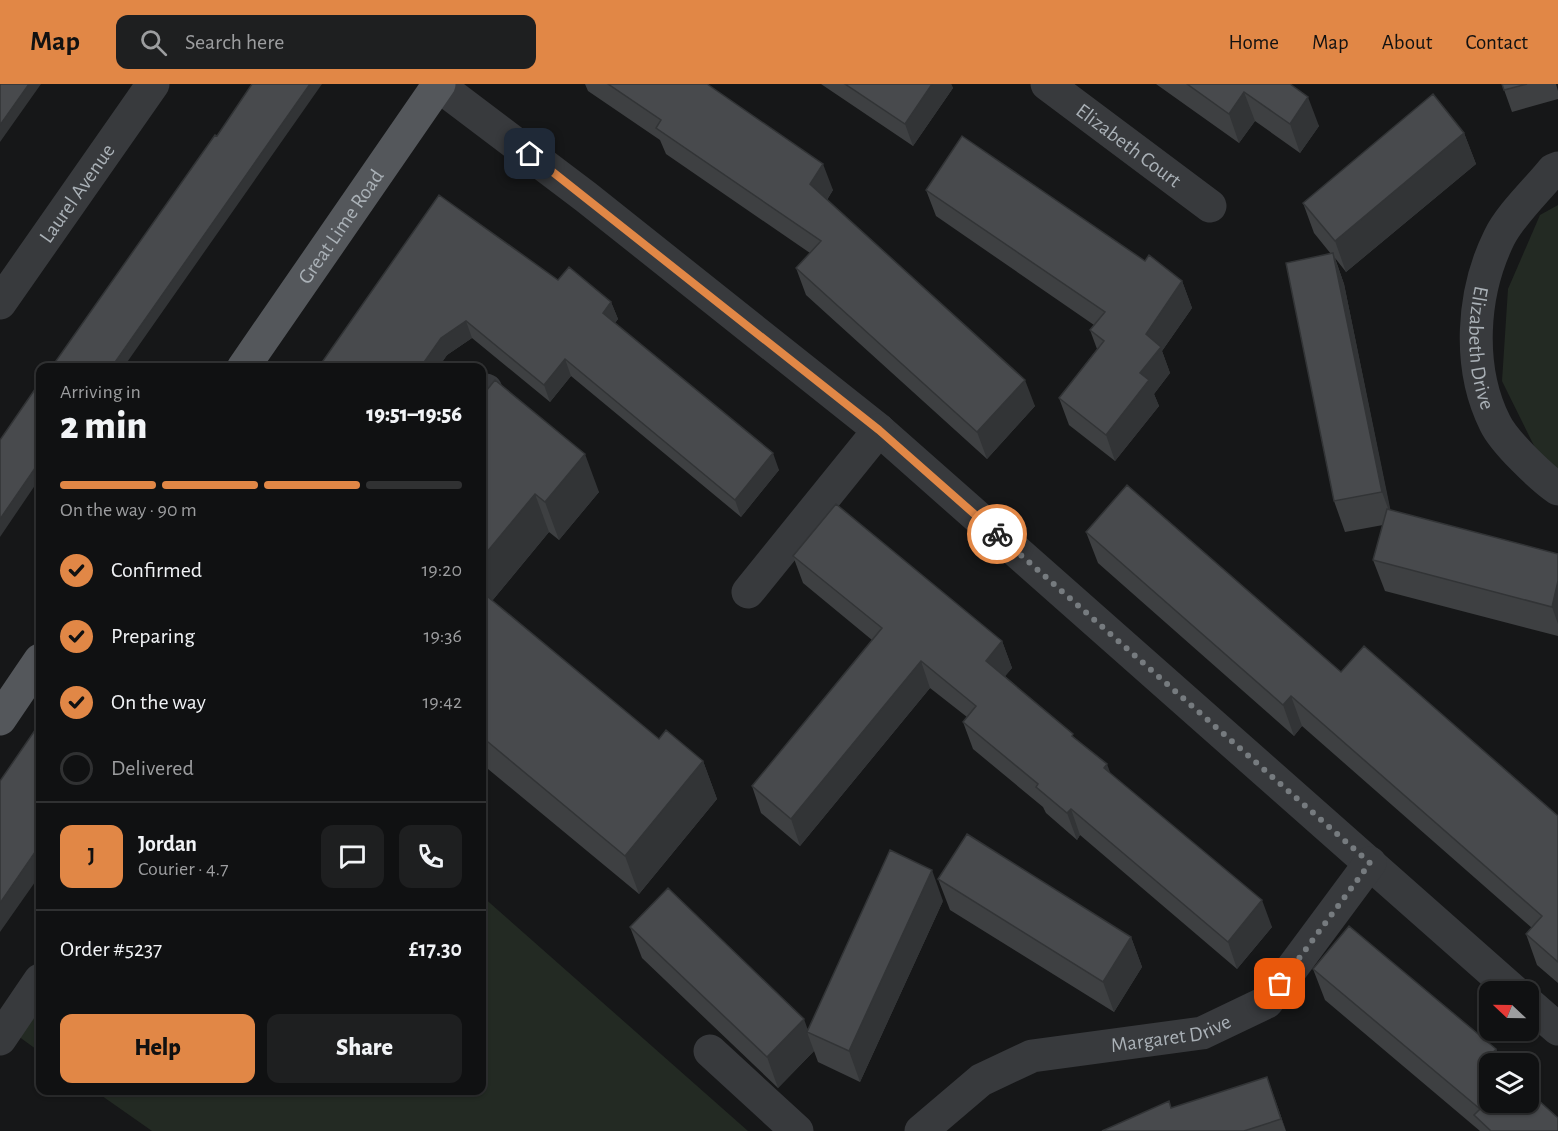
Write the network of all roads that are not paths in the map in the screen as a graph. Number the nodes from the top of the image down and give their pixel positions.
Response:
1 (153, 84) edge
2 (1047, 84) edge
3 (438, 85) edge
4 (1558, 168) edge
5 (1210, 206) dead end
6 (0, 303) edge
7 (246, 363) edge
8 (879, 430) junction
9 (1558, 489) edge
10 (748, 592) dead end
11 (36, 666) edge
12 (0, 719) edge
13 (1370, 863) junction
14 (1503, 981) edge
15 (36, 986) edge
16 (1539, 1013) edge
17 (1558, 1029) edge
18 (0, 1039) edge
19 (710, 1051) dead end
20 (797, 1131) edge
21 (921, 1131) edge

1 - 6 street, Laurel Avenue
2 - 5 street, Elizabeth Court
3 - 7 main road, Great Lime Road
3 - 8 street
4 - 9 street, Elizabeth Drive
8 - 10 street
8 - 13 street
11 - 12 main road
13 - 14 street
13 - 21 street, Margaret Drive
15 - 18 street
16 - 17 street
19 - 20 street

